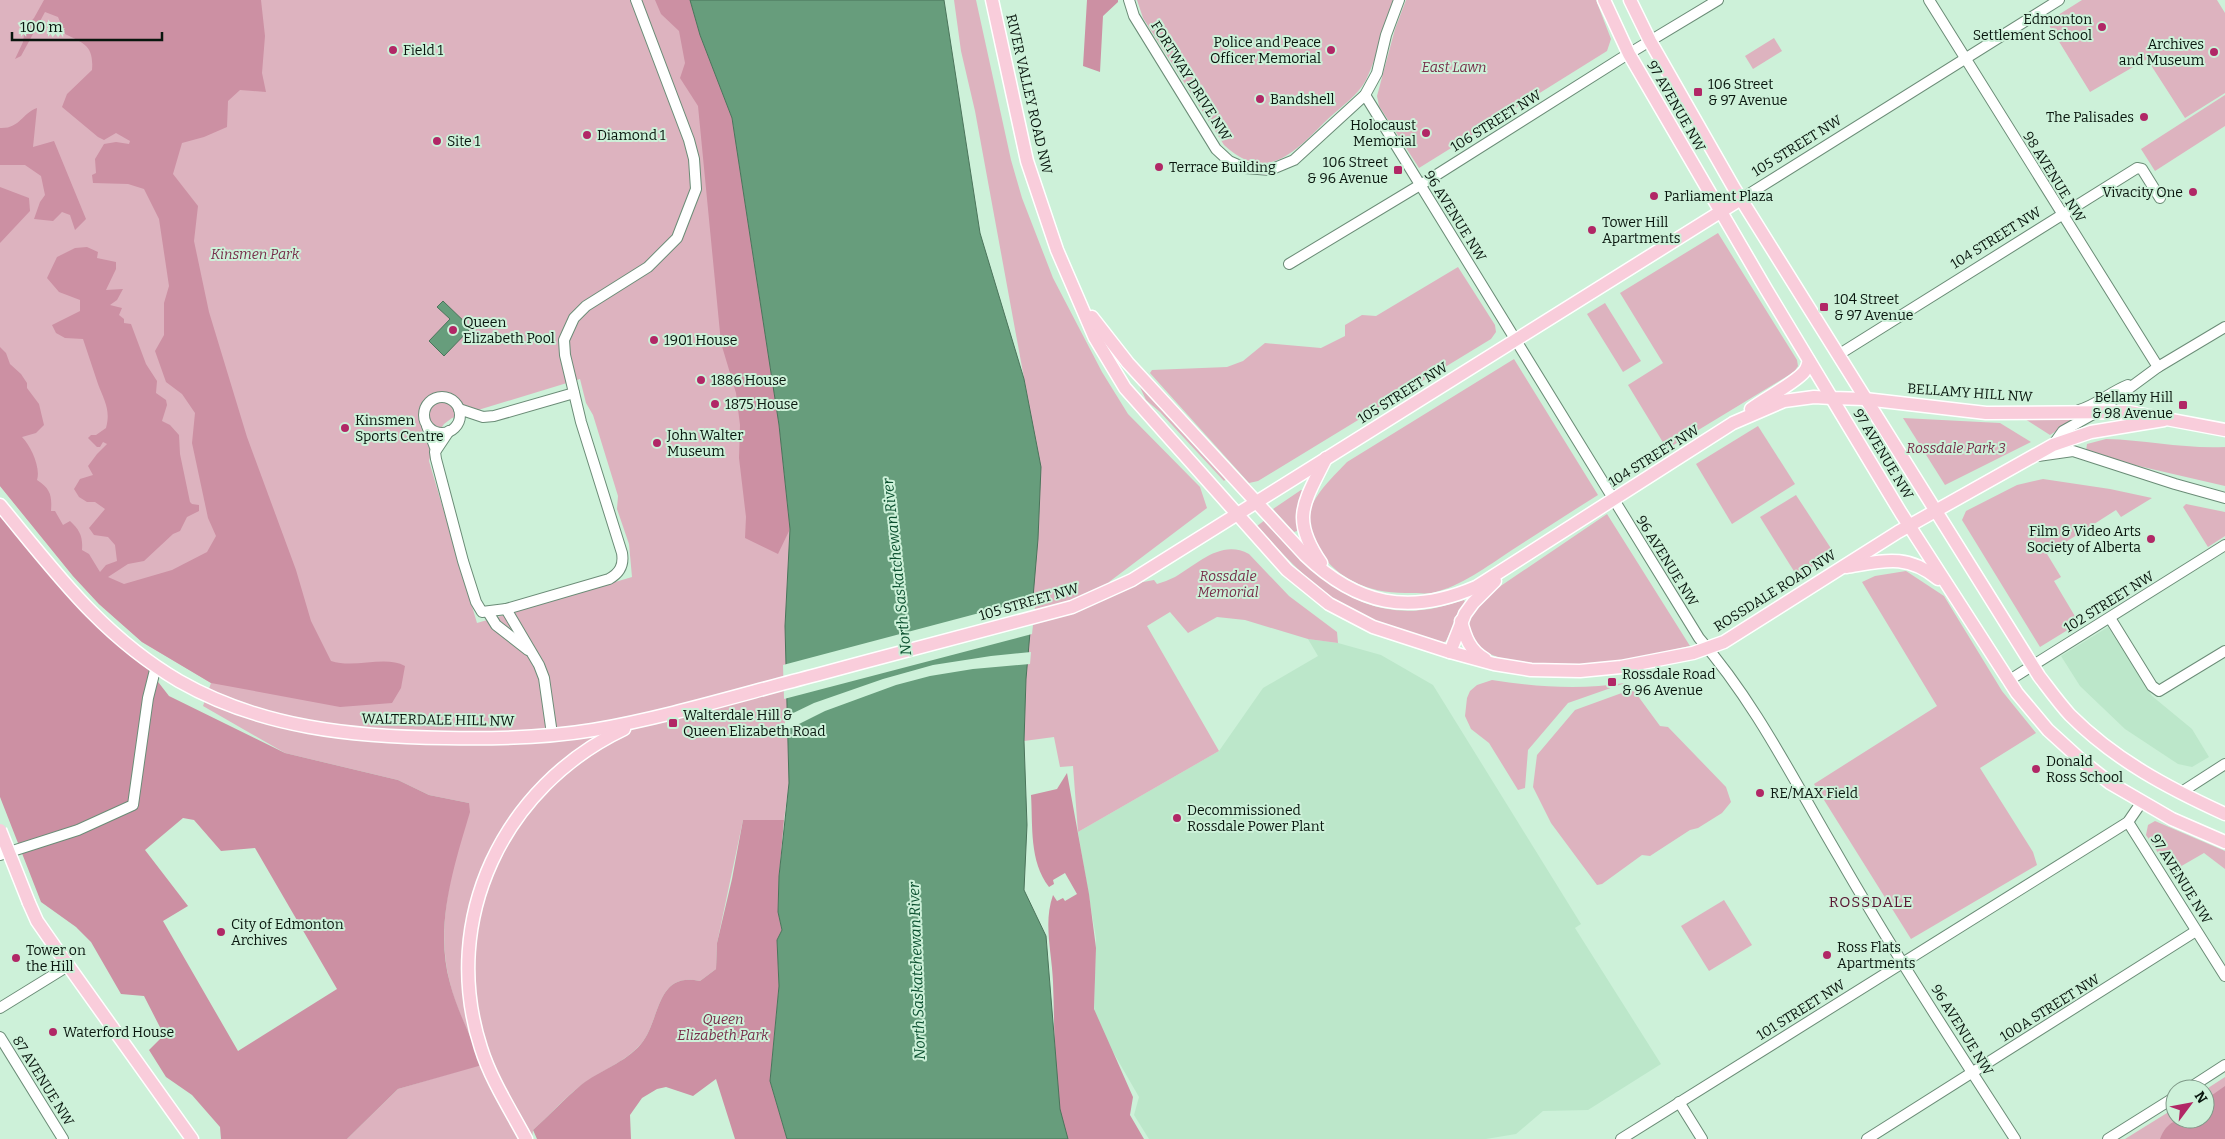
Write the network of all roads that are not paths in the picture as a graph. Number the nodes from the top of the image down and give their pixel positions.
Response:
1 (636, 0) edge
2 (992, 0) edge
3 (1129, 0) edge
4 (1399, 0) edge
5 (1604, 0) edge
6 (1630, 0) edge
7 (1718, 0) edge
8 (1929, 0) edge
9 (2059, 0) edge
10 (1650, 41) junction
11 (1629, 54) junction
12 (1965, 59) junction
13 (1365, 96) junction
14 (1419, 185) junction
15 (2160, 198) dead end
16 (1741, 199) junction
17 (1720, 212) junction
18 (2063, 215) junction
19 (1289, 264) dead end
20 (1083, 305) junction
21 (2225, 327) edge
22 (1517, 340) junction
23 (1838, 355) junction
24 (1809, 361) junction
25 (2158, 367) junction
26 (2136, 382) junction
27 (574, 393) junction
28 (1832, 398) junction
29 (1865, 399) junction
30 (459, 409) junction
31 (2071, 412) junction
32 (2096, 412) junction
33 (2164, 420) junction
34 (426, 422) junction
35 (1733, 424) junction
36 (2225, 430) edge
37 (449, 431) junction
38 (2053, 445) junction
39 (436, 450) junction
40 (1326, 458) junction
41 (2032, 458) junction
42 (2225, 498) edge
43 (1614, 499) junction
44 (1257, 502) junction
45 (0, 505) edge
46 (1935, 511) junction
47 (1237, 514) junction
48 (1910, 526) junction
49 (2225, 545) edge
50 (1839, 569) junction
51 (1504, 570) junction
52 (1331, 578) junction
53 (1948, 588) junction
54 (506, 609) junction
55 (488, 612) junction
56 (2110, 618) junction
57 (1461, 621) junction
58 (1708, 648) junction
59 (2225, 651) edge
60 (1450, 652) junction
61 (532, 654) junction
62 (1494, 664) junction
63 (156, 666) junction
64 (2033, 666) junction
65 (2008, 681) junction
66 (715, 702) joint
67 (642, 720) junction
68 (552, 734) junction
69 (2225, 764) edge
70 (2180, 793) junction
71 (2141, 802) junction
72 (2225, 814) edge
73 (2128, 822) junction
74 (0, 830) edge
75 (2225, 842) edge
76 (0, 855) edge
77 (2196, 931) junction
78 (1903, 962) junction
79 (68, 966) junction
80 (2225, 976) edge
81 (0, 1008) edge
82 (0, 1037) edge
83 (2225, 1065) edge
84 (1973, 1073) junction
85 (2203, 1079) edge
86 (1679, 1102) junction
87 (2165, 1103) edge
88 (64, 1139) edge
89 (192, 1139) edge
90 (526, 1139) edge
91 (1621, 1139) edge
92 (1702, 1139) edge
93 (1867, 1139) edge
94 (2015, 1139) edge
95 (2108, 1139) edge

1 - 27 street
2 - 20 main road, RIVER VALLEY ROAD NW
3 - 13 street, FORTWAY DRIVE NW
4 - 13 street
5 - 11 main road, 97 AVENUE NW
6 - 10 main road, 97 AVENUE NW
7 - 10 street, 106 STREET NW
8 - 12 street, 98 AVENUE NW
9 - 12 street, 105 STREET NW
10 - 11 street, 106 STREET NW
10 - 16 main road, 97 AVENUE NW
11 - 14 street, 106 STREET NW
11 - 17 main road, 97 AVENUE NW
12 - 16 street, 105 STREET NW
12 - 18 street, 98 AVENUE NW
13 - 14 street, 96 AVENUE NW
14 - 19 street, 106 STREET NW
14 - 22 street, 96 AVENUE NW
15 - 18 street, 104 STREET NW
16 - 17 main road, 105 STREET NW
16 - 23 main road, 97 AVENUE NW
17 - 22 main road, 105 STREET NW
17 - 24 main road, 97 AVENUE NW
18 - 23 street, 104 STREET NW
18 - 25 street, 98 AVENUE NW
20 - 44 main road, RIVER VALLEY ROAD NW
20 - 47 main road, RIVER VALLEY ROAD NW
21 - 25 street
22 - 40 main road, 105 STREET NW
22 - 43 street, 96 AVENUE NW
23 - 29 main road, 97 AVENUE NW
24 - 28 main road, 97 AVENUE NW
24 - 35 main road
25 - 26 street
26 - 31 street
26 - 32 street
27 - 30 street
27 - 54 street
28 - 29 main road, BELLAMY HILL NW
28 - 35 main road, 104 STREET NW
28 - 48 main road, 97 AVENUE NW
29 - 31 main road, BELLAMY HILL NW
29 - 46 main road, 97 AVENUE NW
30 - 34 street
30 - 37 street
31 - 32 main road, BELLAMY HILL NW
32 - 33 main road, BELLAMY HILL NW
32 - 38 street
33 - 36 main road, BELLAMY HILL NW
33 - 38 main road, BELLAMY HILL NW
34 - 37 street
34 - 39 street
35 - 43 main road, 104 STREET NW
37 - 39 street
38 - 41 main road, BELLAMY HILL NW
39 - 55 street
40 - 44 main road, 105 STREET NW
40 - 52 main road
41 - 42 street, ROSSDALE ROAD NW
41 - 46 main road, ROSSDALE ROAD NW
43 - 51 main road, 104 STREET NW
43 - 58 street, 96 AVENUE NW
44 - 47 main road, 105 STREET NW
44 - 52 main road
45 - 63 main road, WALTERDALE HILL NW
46 - 48 main road, ROSSDALE ROAD NW
46 - 64 main road, 97 AVENUE NW
47 - 60 main road, ROSSDALE ROAD NW
47 - 66 main road, 105 STREET NW
48 - 50 main road, ROSSDALE ROAD NW
48 - 53 main road, 97 AVENUE NW
49 - 56 street, 102 STREET NW
50 - 53 main road
50 - 58 main road, ROSSDALE ROAD NW
51 - 52 main road
51 - 57 main road
53 - 65 main road, 97 AVENUE NW
54 - 55 street
54 - 61 street
55 - 61 street
56 - 59 street
56 - 64 street, 102 STREET NW
57 - 60 main road
57 - 62 main road
58 - 62 main road, ROSSDALE ROAD NW
58 - 78 street, 96 AVENUE NW
60 - 62 main road, ROSSDALE ROAD NW
61 - 68 street
63 - 68 main road, WALTERDALE HILL NW
63 - 76 street
64 - 65 street, 102 STREET NW
64 - 70 main road, 97 AVENUE NW
65 - 71 main road, 97 AVENUE NW
66 - 67 main road, WALTERDALE HILL NW
67 - 68 main road, WALTERDALE HILL NW
67 - 90 main road
69 - 70 street
70 - 72 main road, 97 AVENUE NW
71 - 73 street, 101 STREET NW
71 - 75 main road, 97 AVENUE NW
73 - 77 street, 97 AVENUE NW
73 - 78 street, 101 STREET NW
74 - 79 main road, bridge
77 - 80 street, 97 AVENUE NW
77 - 84 street, 100A STREET NW
78 - 84 street, 96 AVENUE NW
78 - 86 street, 101 STREET NW
79 - 81 street
79 - 89 main road
82 - 88 street, 87 AVENUE NW
83 - 85 street
84 - 93 street, 100A STREET NW
84 - 94 street, 96 AVENUE NW
86 - 91 street, 101 STREET NW
86 - 92 street
87 - 95 street

